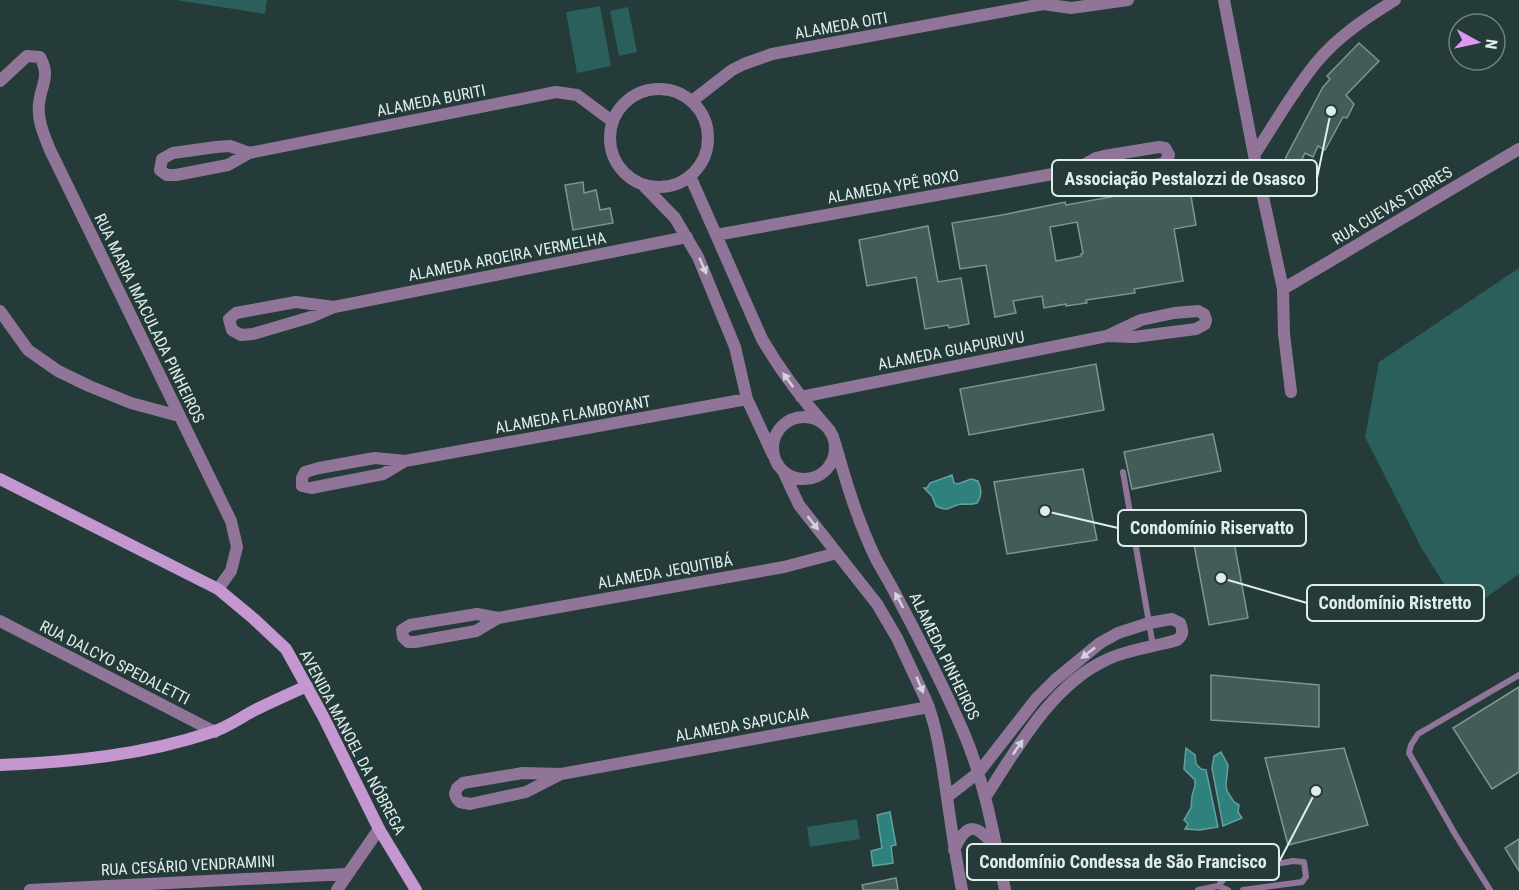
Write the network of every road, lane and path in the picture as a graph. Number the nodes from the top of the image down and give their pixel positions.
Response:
1 (1128, 0) edge
2 (1224, 0) edge
3 (1395, 0) edge
4 (1046, 2) edge
5 (0, 81) edge
6 (693, 101) junction
7 (612, 121) junction
8 (1519, 149) edge
9 (249, 153) junction
10 (1254, 155) junction
11 (1075, 170) junction
12 (690, 176) junction
13 (644, 186) junction
14 (716, 235) junction
15 (687, 237) junction
16 (1282, 289) junction
17 (334, 307) junction
18 (0, 311) edge
19 (1107, 336) junction
20 (1291, 392) dead end
21 (801, 397) junction
22 (747, 399) junction
23 (179, 416) junction
24 (825, 425) junction
25 (835, 443) junction
26 (773, 455) junction
27 (405, 462) junction
28 (1123, 472) dead end
29 (784, 473) junction
30 (0, 478) edge
31 (837, 553) junction
32 (218, 589) junction
33 (498, 618) junction
34 (0, 621) edge
35 (1149, 622) junction
36 (1118, 633) junction
37 (1153, 646) junction
38 (1123, 653) junction
39 (1519, 675) edge
40 (307, 686) junction
41 (929, 707) junction
42 (215, 732) junction
43 (0, 765) edge
44 (979, 772) junction
45 (561, 774) junction
46 (986, 796) junction
47 (947, 797) junction
48 (379, 830) junction
49 (997, 849) junction
50 (954, 850) junction
51 (347, 874) junction
52 (1218, 886) junction
53 (30, 890) edge
54 (337, 890) edge
55 (416, 890) edge
56 (962, 890) edge
57 (1005, 890) edge
58 (1198, 890) edge
59 (1228, 890) edge
60 (1243, 890) edge
61 (1490, 890) edge

1 - 4 street, ALAMEDA OITI
2 - 10 street
3 - 10 street
4 - 6 street, ALAMEDA OITI
5 - 23 street, RUA MARIA IMACULADA PINHEIROS
6 - 7 street
6 - 12 street
7 - 9 street, ALAMEDA BURITI
7 - 13 street
8 - 16 street, RUA CUEVAS TORRES
9 - 9 street, ALAMEDA BURITI
10 - 16 street
11 - 11 street, ALAMEDA YPÊ ROXO
11 - 14 street, ALAMEDA YPÊ ROXO
12 - 13 street
12 - 14 street
13 - 15 street
21 -> 14 street
15 - 17 street, ALAMEDA AROEIRA VERMELHA
15 -> 22 street
16 - 20 street
17 - 17 street, ALAMEDA AROEIRA VERMELHA
18 - 23 street
19 - 19 street, ALAMEDA GUAPURUVU
19 - 21 street, ALAMEDA GUAPURUVU
21 - 24 street
22 - 26 street
22 - 27 street, ALAMEDA FLAMBOYANT
23 - 32 street, RUA MARIA IMACULADA PINHEIROS
24 - 25 street
24 - 26 street
25 - 29 street
44 -> 25 street, ALAMEDA PINHEIROS
26 - 29 street
27 - 27 street, ALAMEDA FLAMBOYANT
28 - 35 lane
29 -> 31 street
30 - 32 main road, AVENIDA MANOEL DA NÓBREGA
31 - 33 street, ALAMEDA JEQUITIBÁ
31 -> 41 street
32 - 40 main road, AVENIDA MANOEL DA NÓBREGA
33 - 33 street, ALAMEDA JEQUITIBÁ
34 - 42 street, RUA DALCYO SPEDALETTI
35 - 36 street
35 - 37 lane
35 - 37 street
36 - 38 street
36 -> 44 street
37 - 38 street
46 -> 38 street
39 - 61 lane
40 - 42 main road
40 - 48 main road, AVENIDA MANOEL DA NÓBREGA
41 - 45 street, ALAMEDA SAPUCAIA
41 - 47 street
42 - 43 main road
44 - 46 street, ALAMEDA PINHEIROS
44 - 47 street
45 - 45 street, ALAMEDA SAPUCAIA
46 - 49 street, ALAMEDA PINHEIROS
47 - 50 street
48 - 51 street
48 - 55 main road, AVENIDA MANOEL DA NÓBREGA
49 - 50 street
49 - 57 street, ALAMEDA PINHEIROS
50 - 56 street
51 - 53 street, RUA CESÁRIO VENDRAMINI
51 - 54 street
52 - 58 lane
52 - 59 lane
52 - 60 lane

